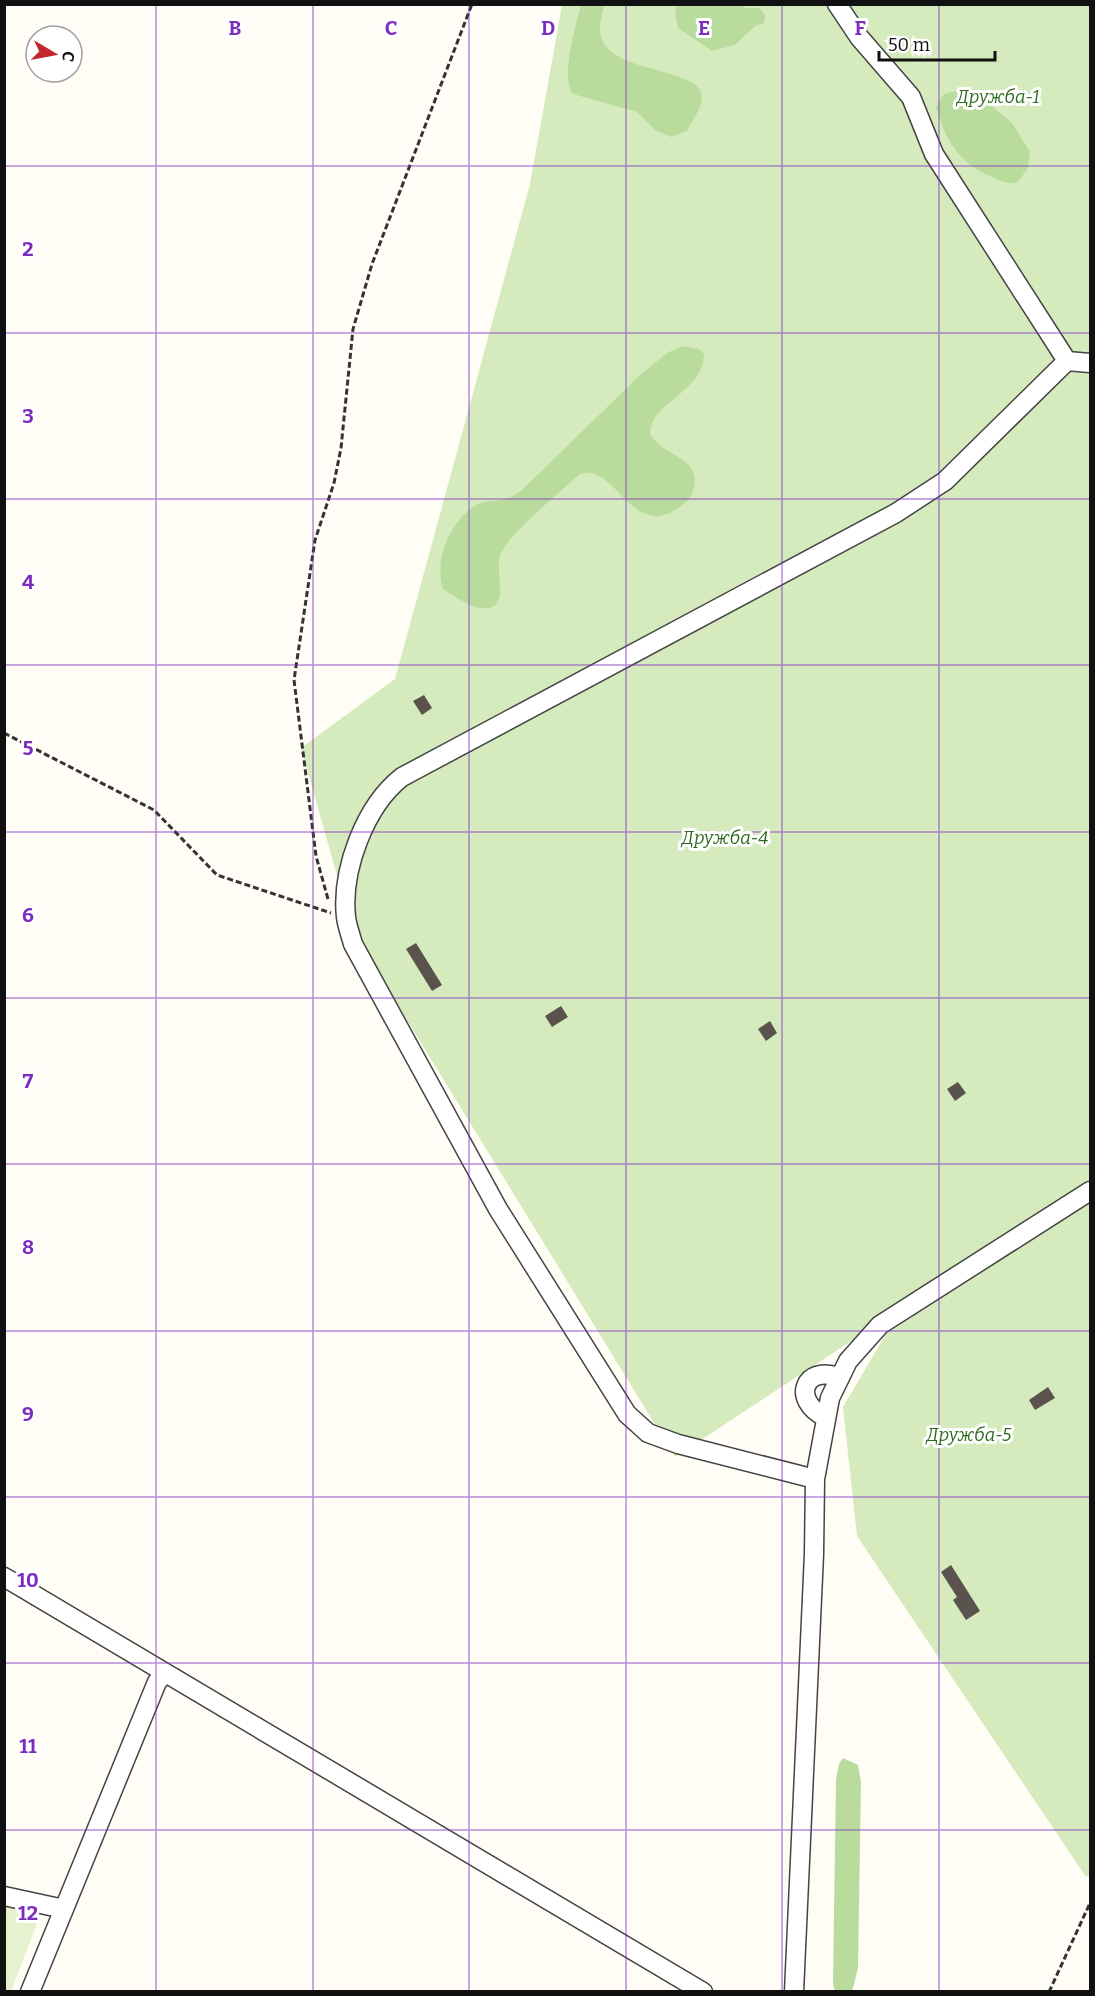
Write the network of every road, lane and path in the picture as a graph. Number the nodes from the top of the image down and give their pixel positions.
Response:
1 (472, 4) edge
2 (837, 4) edge
3 (1067, 361) junction
4 (1090, 363) edge
5 (4, 733) edge
6 (339, 915) junction
7 (1090, 1191) edge
8 (838, 1377) junction
9 (825, 1417) junction
10 (815, 1479) junction
11 (4, 1577) edge
12 (165, 1673) junction
13 (4, 1896) edge
14 (1090, 1903) edge
15 (64, 1909) junction
16 (30, 1992) edge
17 (703, 1992) edge
18 (795, 1992) edge
19 (1049, 1992) edge

1 - 6 path
2 - 3 street
3 - 4 street
3 - 6 street
5 - 6 path
6 - 10 street
7 - 8 street
8 - 9 street
8 - 9 street
9 - 10 street
10 - 18 street
11 - 12 street
12 - 15 street
12 - 17 street
13 - 15 street
14 - 19 path
15 - 16 street

